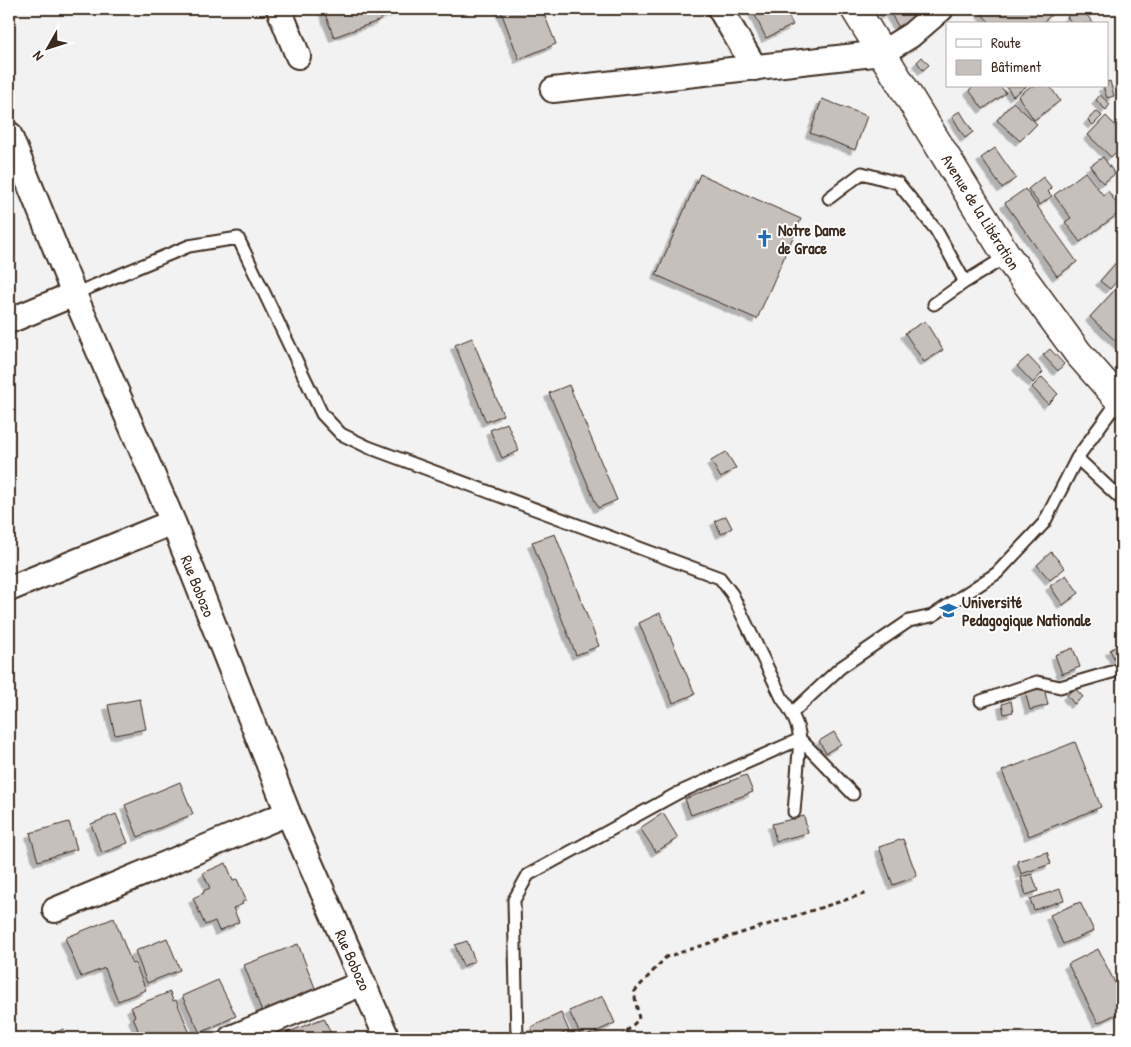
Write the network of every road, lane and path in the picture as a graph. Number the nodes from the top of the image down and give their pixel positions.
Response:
1 (279, 9) edge
2 (720, 9) edge
3 (855, 9) edge
4 (941, 9) edge
5 (882, 53) junction
6 (298, 56) dead end
7 (755, 68) junction
8 (553, 90) dead end
9 (9, 134) edge
10 (829, 198) dead end
11 (1007, 256) junction
12 (966, 282) junction
13 (74, 294) junction
14 (934, 304) dead end
15 (9, 321) edge
16 (1120, 402) edge
17 (1077, 458) junction
18 (1122, 500) edge
19 (173, 522) junction
20 (9, 589) edge
21 (1122, 669) edge
22 (981, 701) dead end
23 (792, 713) junction
24 (800, 739) junction
25 (854, 794) dead end
26 (794, 812) dead end
27 (288, 813) junction
28 (867, 893) dead end
29 (55, 910) dead end
30 (363, 983) junction
31 (231, 1038) edge
32 (387, 1038) edge
33 (517, 1038) edge
34 (620, 1038) edge

1 - 6 street
2 - 7 street
3 - 5 highway, Avenue de la Libération
4 - 5 street
5 - 7 street
5 - 11 highway, Avenue de la Libération
7 - 8 street
9 - 13 street, Rue Bobozo
10 - 12 lane
11 - 12 lane
11 - 16 highway, Avenue de la Libération
12 - 14 lane
13 - 15 street
13 - 19 street, Rue Bobozo
13 - 23 lane
16 - 17 lane
17 - 18 lane
17 - 23 lane
19 - 20 street
19 - 27 street, Rue Bobozo
21 - 22 lane
23 - 24 lane
24 - 25 lane
24 - 26 lane
24 - 33 lane
27 - 29 street
27 - 30 street, Rue Bobozo
28 - 34 path
30 - 31 street
30 - 32 street, Rue Bobozo

